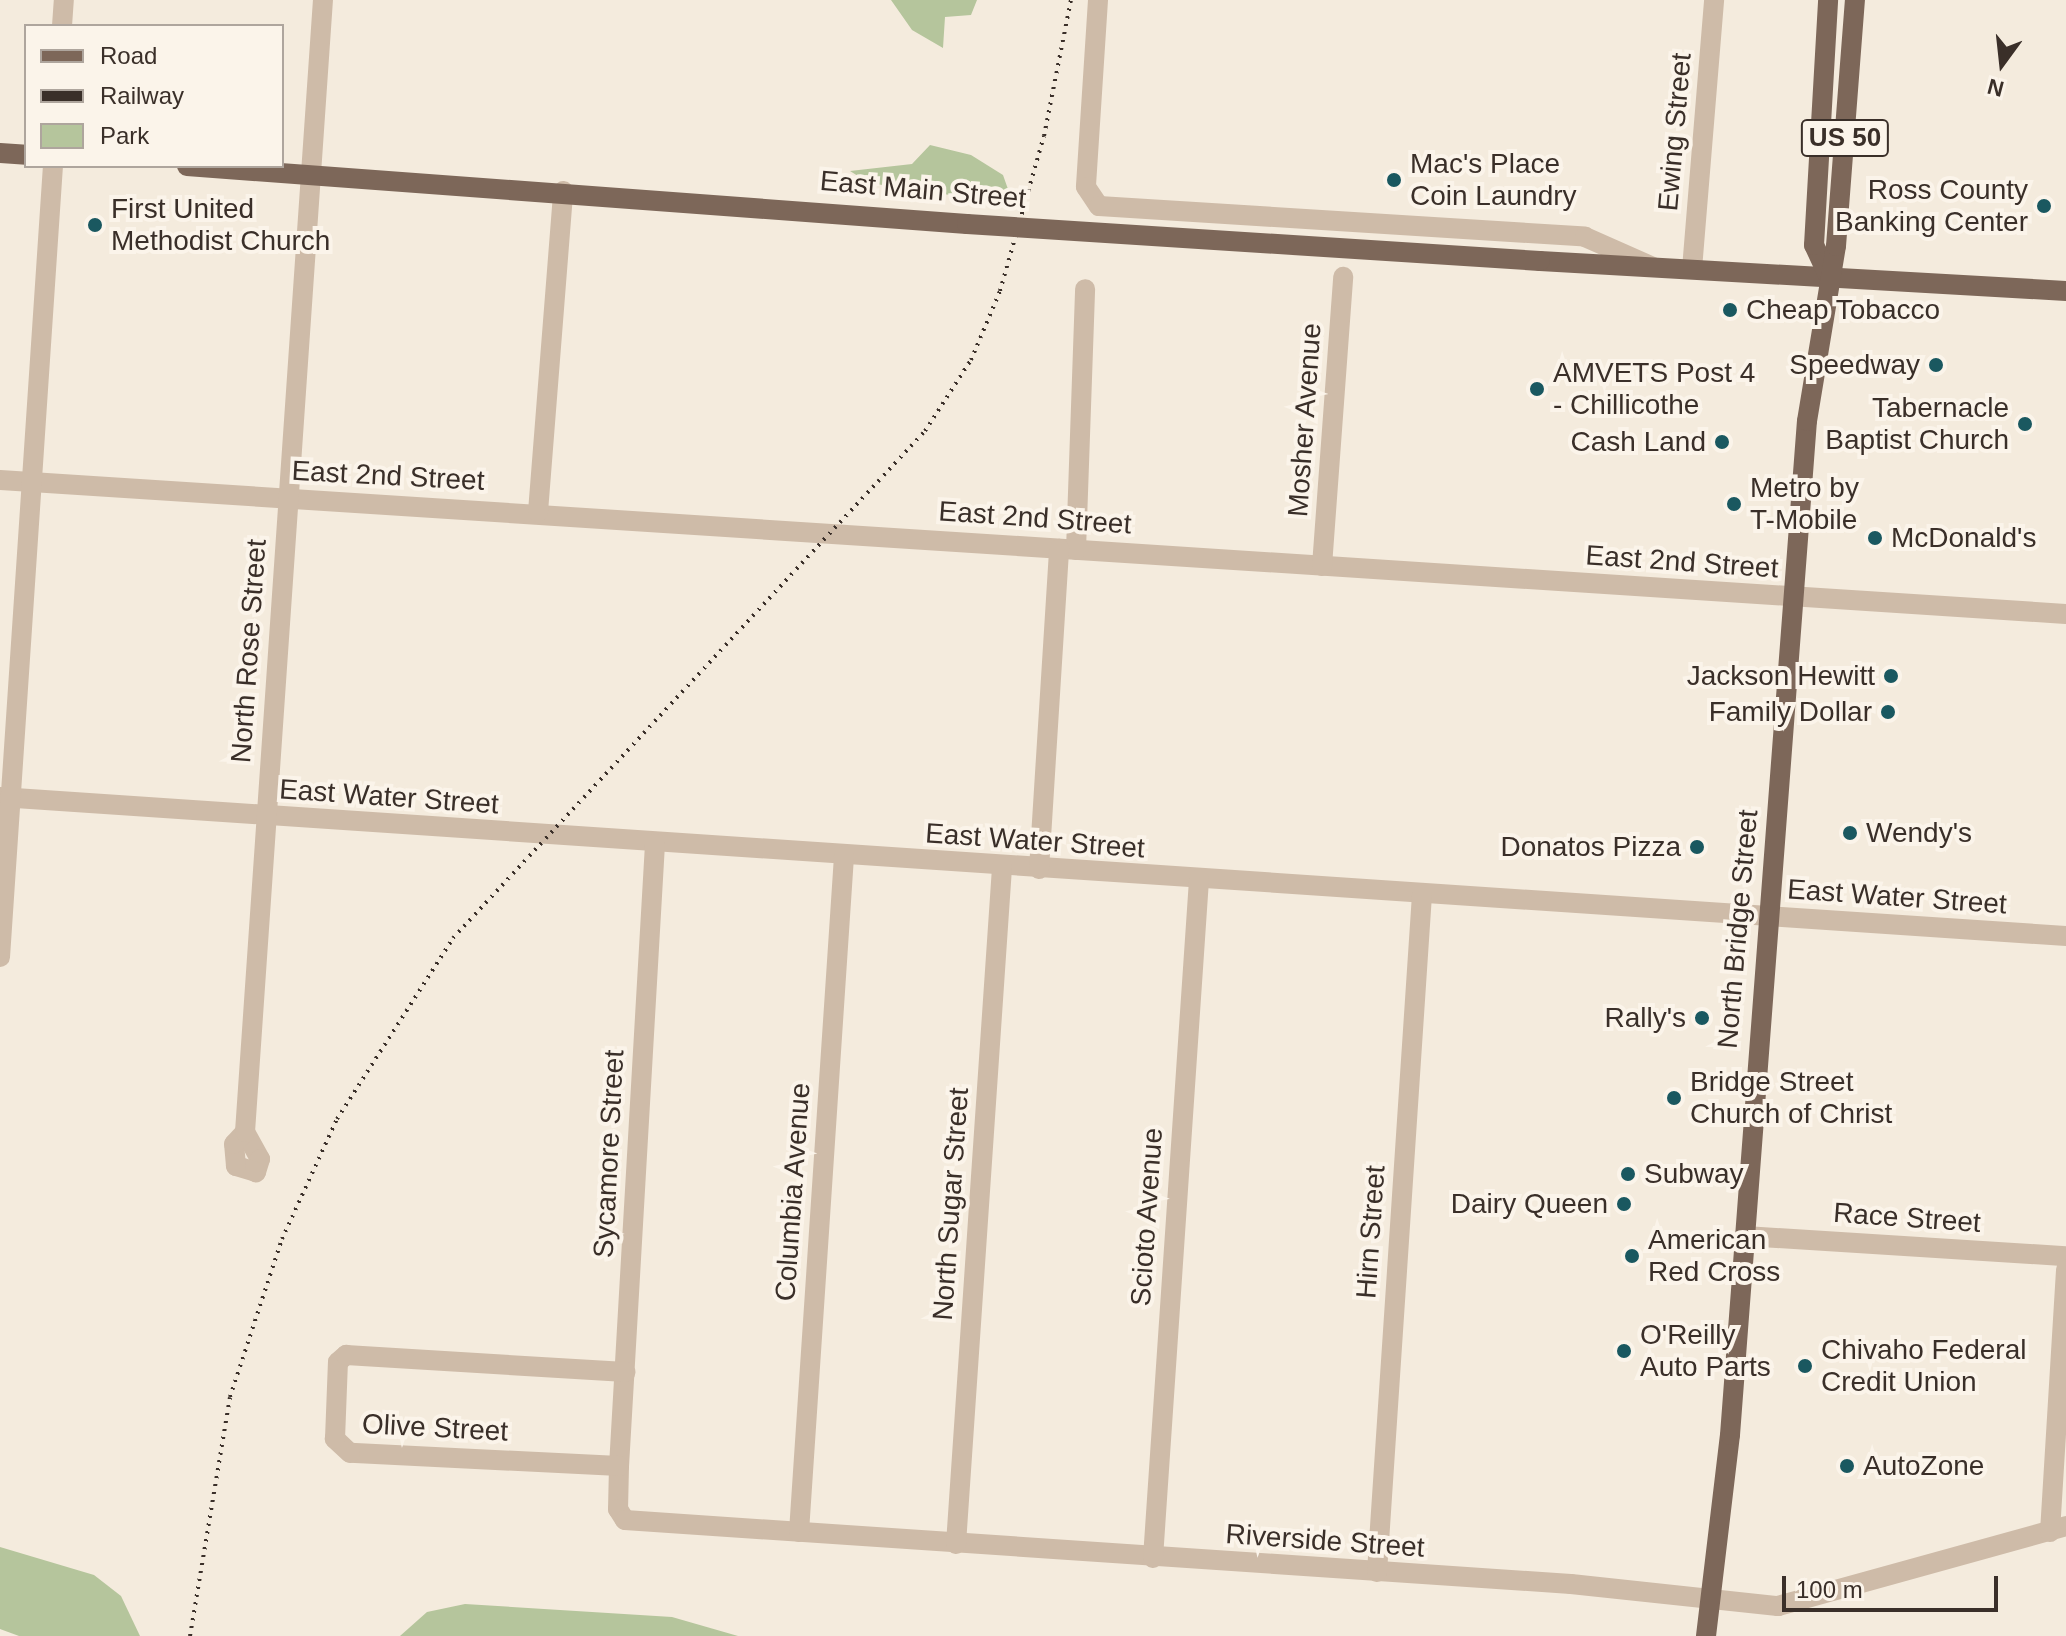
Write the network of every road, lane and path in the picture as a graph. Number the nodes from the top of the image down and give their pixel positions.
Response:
1 (64, 0) edge
2 (323, 0) edge
3 (1098, 0) edge
4 (1714, 0) edge
5 (1828, 0) edge
6 (1855, 0) edge
7 (62, 24) edge
8 (0, 153) edge
9 (24, 155) edge
10 (53, 168) edge
11 (218, 168) edge
12 (309, 174) junction
13 (563, 191) junction
14 (1654, 267) junction
15 (1692, 269) junction
16 (1828, 275) junction
17 (1343, 277) dead end
18 (1085, 289) dead end
19 (2066, 291) edge
20 (0, 480) edge
21 (34, 482) junction
22 (288, 500) junction
23 (538, 512) junction
24 (1068, 549) junction
25 (1322, 566) junction
26 (1794, 598) junction
27 (2066, 614) edge
28 (6, 798) edge
29 (264, 815) junction
30 (655, 844) junction
31 (844, 856) junction
32 (1002, 867) junction
33 (1039, 869) junction
34 (1199, 880) junction
35 (1422, 895) junction
36 (1766, 917) junction
37 (2066, 936) edge
38 (0, 957) edge
39 (245, 1132) dead end
40 (1745, 1236) junction
41 (2066, 1256) edge
42 (2066, 1269) edge
43 (625, 1372) junction
44 (619, 1466) junction
45 (2058, 1529) edge
46 (799, 1532) junction
47 (956, 1544) junction
48 (1153, 1558) junction
49 (1377, 1572) junction
50 (1712, 1599) junction
51 (1706, 1636) edge

1 - 7 street
2 - 12 street, North Rose Street
3 - 14 street, East Main Street
4 - 15 street, Ewing Street
5 - 16 main road, US 50
6 - 16 main road, US 50
8 - 9 main road
10 - 21 street
11 - 12 main road, East Main Street
12 - 13 main road, East Main Street
12 - 22 street, North Rose Street
13 - 14 main road, East Main Street, bridge
13 - 23 street
14 - 15 main road, East Main Street
15 - 16 main road, East Main Street
16 - 19 main road, East Main Street
16 - 26 main road, North Bridge Street
17 - 25 street, Mosher Avenue
18 - 24 street
20 - 21 street, East 2nd Street
21 - 22 street, East 2nd Street
21 - 28 street
22 - 23 street, East 2nd Street
22 - 29 street, North Rose Street
23 - 24 street, East 2nd Street
24 - 25 street, East 2nd Street
24 - 33 street
25 - 26 street, East 2nd Street
26 - 27 street, East 2nd Street
26 - 36 main road, North Bridge Street
28 - 29 street, East Water Street
28 - 38 street
29 - 30 street, East Water Street
29 - 39 street, North Rose Street
30 - 31 street, East Water Street
30 - 43 street, Sycamore Street
31 - 32 street, East Water Street
31 - 46 street, Columbia Avenue
32 - 33 street, East Water Street
32 - 47 street, North Sugar Street
33 - 34 street, East Water Street
34 - 35 street, East Water Street
34 - 48 street, Scioto Avenue
35 - 36 street, East Water Street
35 - 49 street, Hirn Street
36 - 37 street, East Water Street
36 - 40 main road, North Bridge Street
40 - 41 street, Race Street
40 - 50 main road, North Bridge Street
42 - 45 street
43 - 44 street, Sycamore Street
43 - 44 street, Olive Street
44 - 46 street, Riverside Street
45 - 50 street, Riverside Street
46 - 47 street, Riverside Street
47 - 48 street, Riverside Street
48 - 49 street, Riverside Street
49 - 50 street, Riverside Street
50 - 51 main road, North Bridge Street

